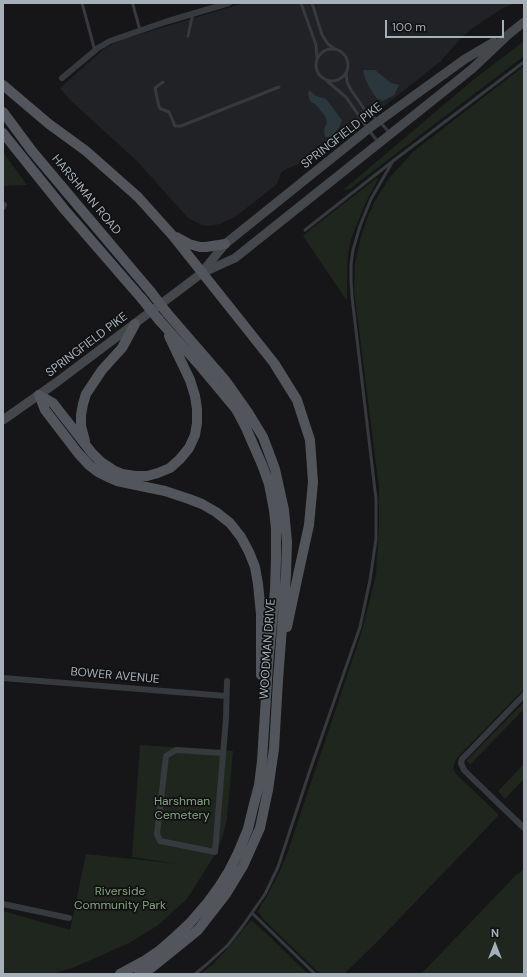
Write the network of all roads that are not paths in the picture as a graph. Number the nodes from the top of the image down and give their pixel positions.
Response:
1 (82, 3) edge
2 (133, 3) edge
3 (229, 3) edge
4 (301, 3) edge
5 (312, 3) edge
6 (220, 4) edge
7 (193, 14) junction
8 (317, 21) junction
9 (524, 22) edge
10 (309, 24) junction
11 (140, 30) junction
12 (509, 34) junction
13 (188, 36) dead end
14 (336, 50) junction
15 (95, 51) junction
16 (317, 60) junction
17 (524, 62) edge
18 (346, 71) junction
19 (62, 78) dead end
20 (328, 81) junction
21 (163, 82) dead end
22 (3, 85) edge
23 (279, 87) dead end
24 (3, 112) edge
25 (379, 121) junction
26 (368, 129) junction
27 (3, 132) edge
28 (391, 134) junction
29 (379, 143) junction
30 (393, 161) junction
31 (305, 230) dead end
32 (173, 236) junction
33 (225, 244) junction
34 (202, 273) junction
35 (168, 313) joint
36 (159, 320) joint
37 (135, 324) junction
38 (166, 328) junction
39 (38, 395) junction
40 (3, 420) edge
41 (92, 453) junction
42 (3, 678) edge
43 (278, 680) junction
44 (227, 681) dead end
45 (524, 695) edge
46 (226, 696) junction
47 (223, 753) junction
48 (262, 760) junction
49 (524, 828) edge
50 (3, 904) edge
51 (252, 913) junction
52 (69, 918) dead end
53 (120, 974) edge
54 (139, 974) edge
55 (195, 974) edge
56 (315, 974) edge

1 - 15 lane
2 - 11 lane
3 - 6 street
4 - 10 lane
5 - 8 lane
6 - 7 street
7 - 11 street
7 - 13 lane
8 - 10 lane
8 - 14 lane
9 - 12 main road, SPRINGFIELD PIKE
10 - 16 lane
11 - 15 street
12 - 25 main road, SPRINGFIELD PIKE
12 - 28 main road, SPRINGFIELD PIKE
14 - 16 lane
14 - 18 lane
15 - 19 street
16 - 20 lane
17 - 30 lane
18 - 20 lane
18 - 25 lane
20 - 26 lane
21 - 23 lane
22 - 32 main road
24 - 35 main road, HARSHMAN ROAD, bridge
25 - 26 main road, SPRINGFIELD PIKE
25 - 28 lane
26 - 29 lane
26 - 33 main road, SPRINGFIELD PIKE
27 - 36 main road, HARSHMAN ROAD, bridge
28 - 29 main road, SPRINGFIELD PIKE
29 - 34 main road, SPRINGFIELD PIKE
30 - 31 lane
30 - 51 lane
32 - 33 main road
32 - 34 main road
33 - 34 main road, SPRINGFIELD PIKE
34 - 37 main road, SPRINGFIELD PIKE
34 - 43 main road
35 - 43 main road, WOODMAN DRIVE
36 - 38 main road, WOODMAN DRIVE
37 - 39 main road, SPRINGFIELD PIKE
37 - 41 main road
38 - 41 main road
38 - 48 main road, WOODMAN DRIVE
39 - 40 main road, SPRINGFIELD PIKE
39 - 41 main road
39 - 48 main road
42 - 46 street, BOWER AVENUE
43 - 54 main road, WOODMAN DRIVE
44 - 46 street
45 - 49 street
46 - 47 street
47 - 47 street
48 - 53 main road, WOODMAN DRIVE
50 - 52 street
51 - 55 lane
51 - 56 lane

